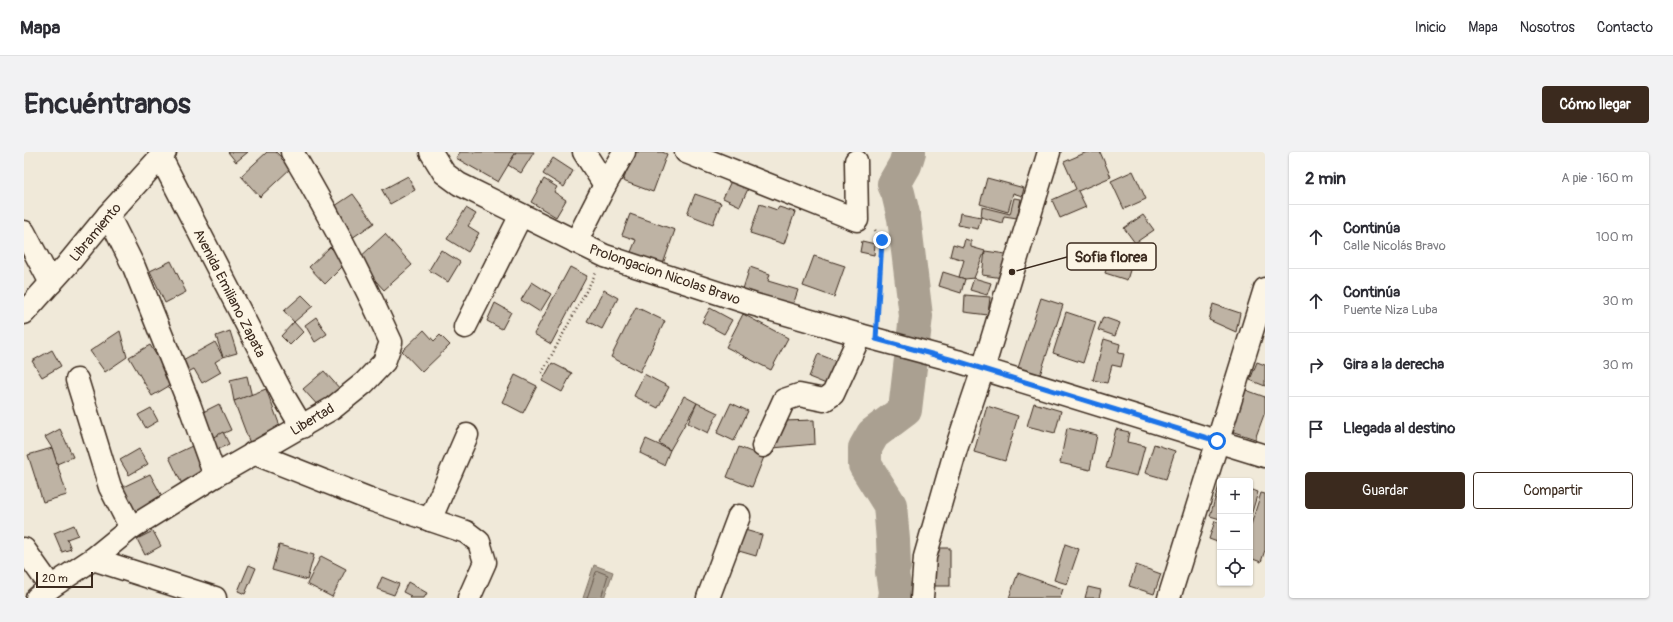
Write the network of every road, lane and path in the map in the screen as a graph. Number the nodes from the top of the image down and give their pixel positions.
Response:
1 (292, 152) edge
2 (431, 152) edge
3 (584, 152) edge
4 (624, 152) edge
5 (686, 152) edge
6 (1049, 152) edge
7 (163, 155) edge
8 (856, 161) dead end
9 (605, 185) junction
10 (108, 215) junction
11 (521, 215) junction
12 (857, 220) junction
13 (24, 232) edge
14 (576, 242) junction
15 (605, 256) junction
16 (51, 282) junction
17 (1265, 289) edge
18 (24, 313) edge
19 (465, 327) dead end
20 (873, 339) junction
21 (983, 369) junction
22 (542, 373) dead end
23 (77, 380) dead end
24 (302, 427) junction
25 (467, 435) dead end
26 (1217, 441) junction
27 (763, 446) dead end
28 (254, 453) junction
29 (1265, 456) edge
30 (215, 476) junction
31 (739, 516) dead end
32 (430, 520) junction
33 (131, 528) junction
34 (24, 549) edge
35 (93, 559) junction
36 (44, 592) edge
37 (215, 598) edge
38 (469, 598) edge
39 (708, 598) edge
40 (922, 598) edge
41 (1169, 598) edge

1 - 24 street, Libertad
2 - 11 street, Prolongacion Nicolas Bravo
3 - 9 street
4 - 9 street
5 - 12 street
6 - 21 street
7 - 10 street, Libramiento
7 - 24 street, Avenida Emiliano Zapata
8 - 12 street
9 - 14 street
10 - 16 street, Libramiento
10 - 30 street
11 - 14 street, Prolongacion Nicolas Bravo
11 - 19 street
12 - 20 path
13 - 16 street
14 - 15 street, Prolongacion Nicolas Bravo
15 - 20 street, Prolongacion Nicolas Bravo
15 - 22 path
16 - 18 street, Libramiento
17 - 26 street
20 - 21 street, Prolongacion Nicolas Bravo
20 - 27 street
21 - 26 street, Prolongacion Nicolas Bravo
21 - 40 street
23 - 33 street
24 - 28 street, Libertad
25 - 32 street
26 - 29 street, Prolongacion Nicolas Bravo
26 - 41 street
28 - 30 street, Libertad
28 - 32 street
30 - 33 street, Libertad
31 - 39 street
32 - 38 street
33 - 35 street, Libertad
34 - 36 street
35 - 36 street, Libertad
35 - 37 street

